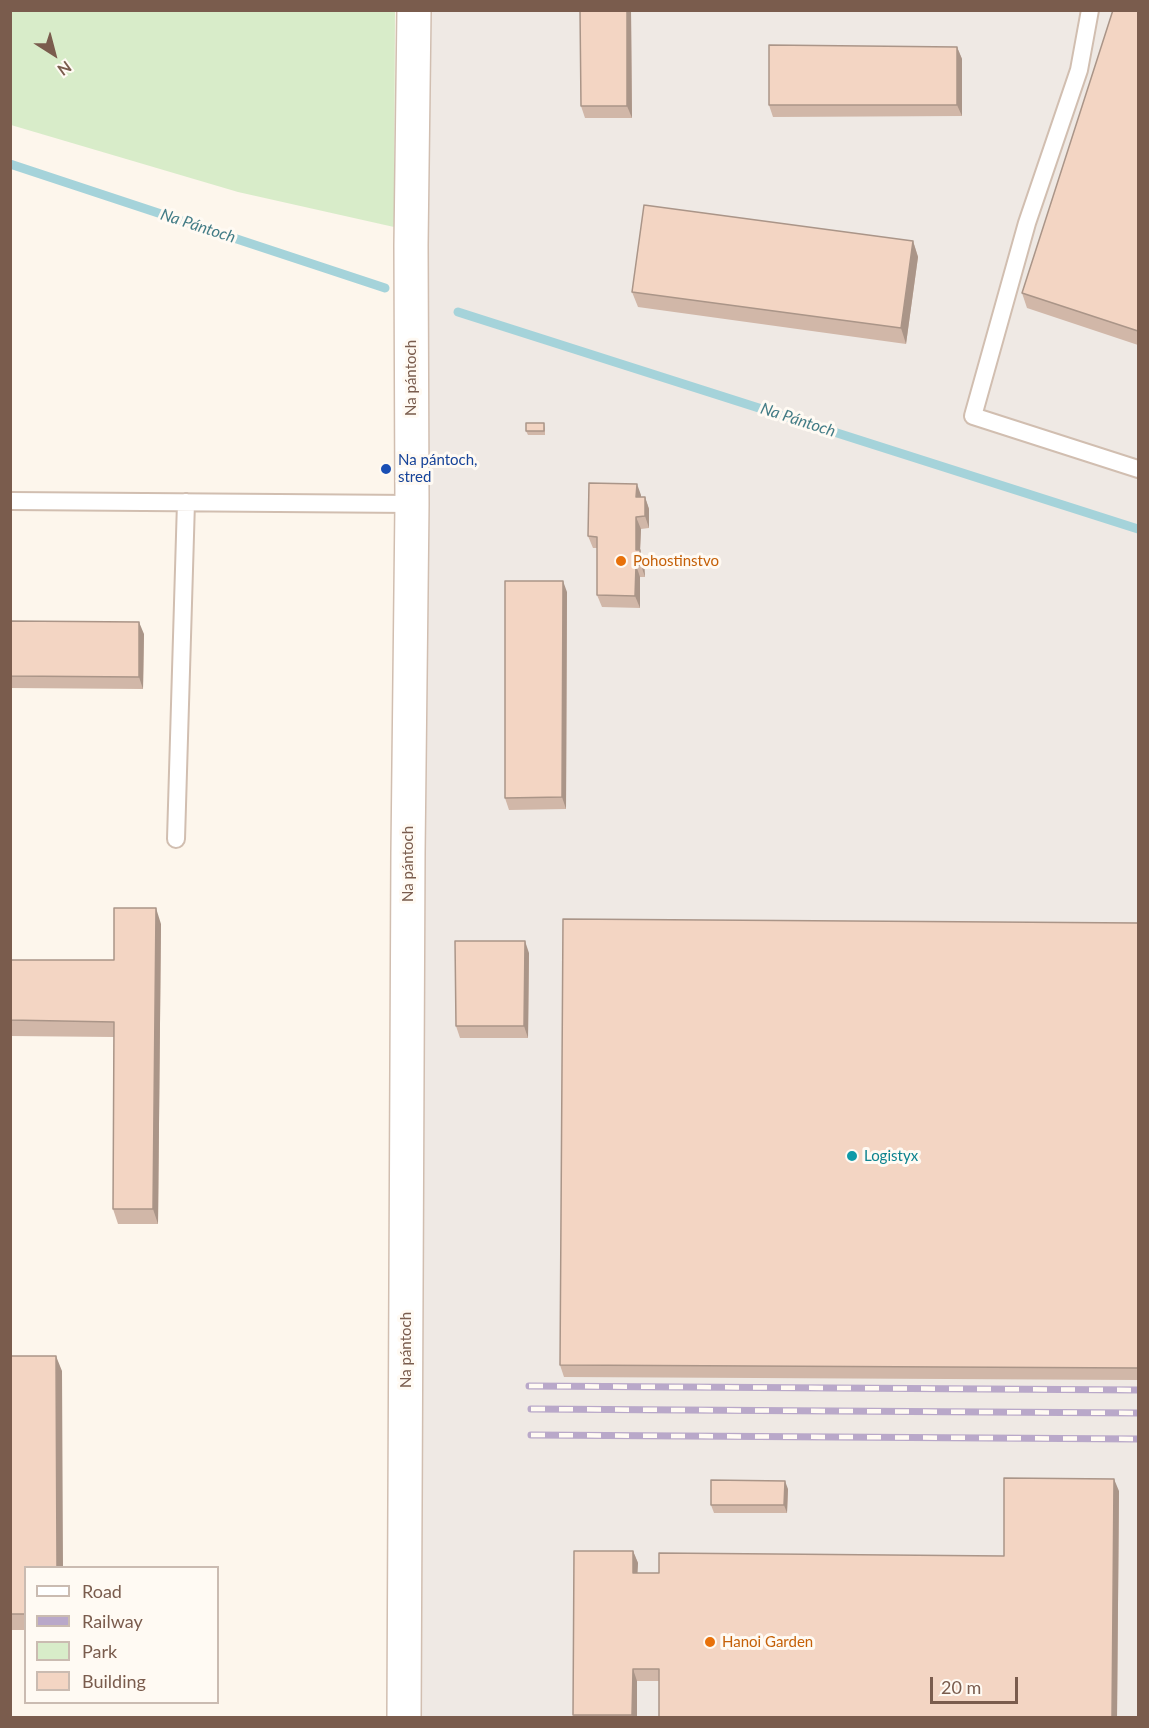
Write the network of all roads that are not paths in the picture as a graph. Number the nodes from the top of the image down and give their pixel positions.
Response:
1 (414, 10) edge
2 (1090, 10) edge
3 (1138, 469) edge
4 (10, 501) edge
5 (186, 502) junction
6 (412, 504) junction
7 (176, 839) dead end
8 (405, 1718) edge

1 - 6 street, Na pántoch
2 - 3 lane
4 - 5 lane
5 - 6 lane
5 - 7 lane
6 - 8 street, Na pántoch

